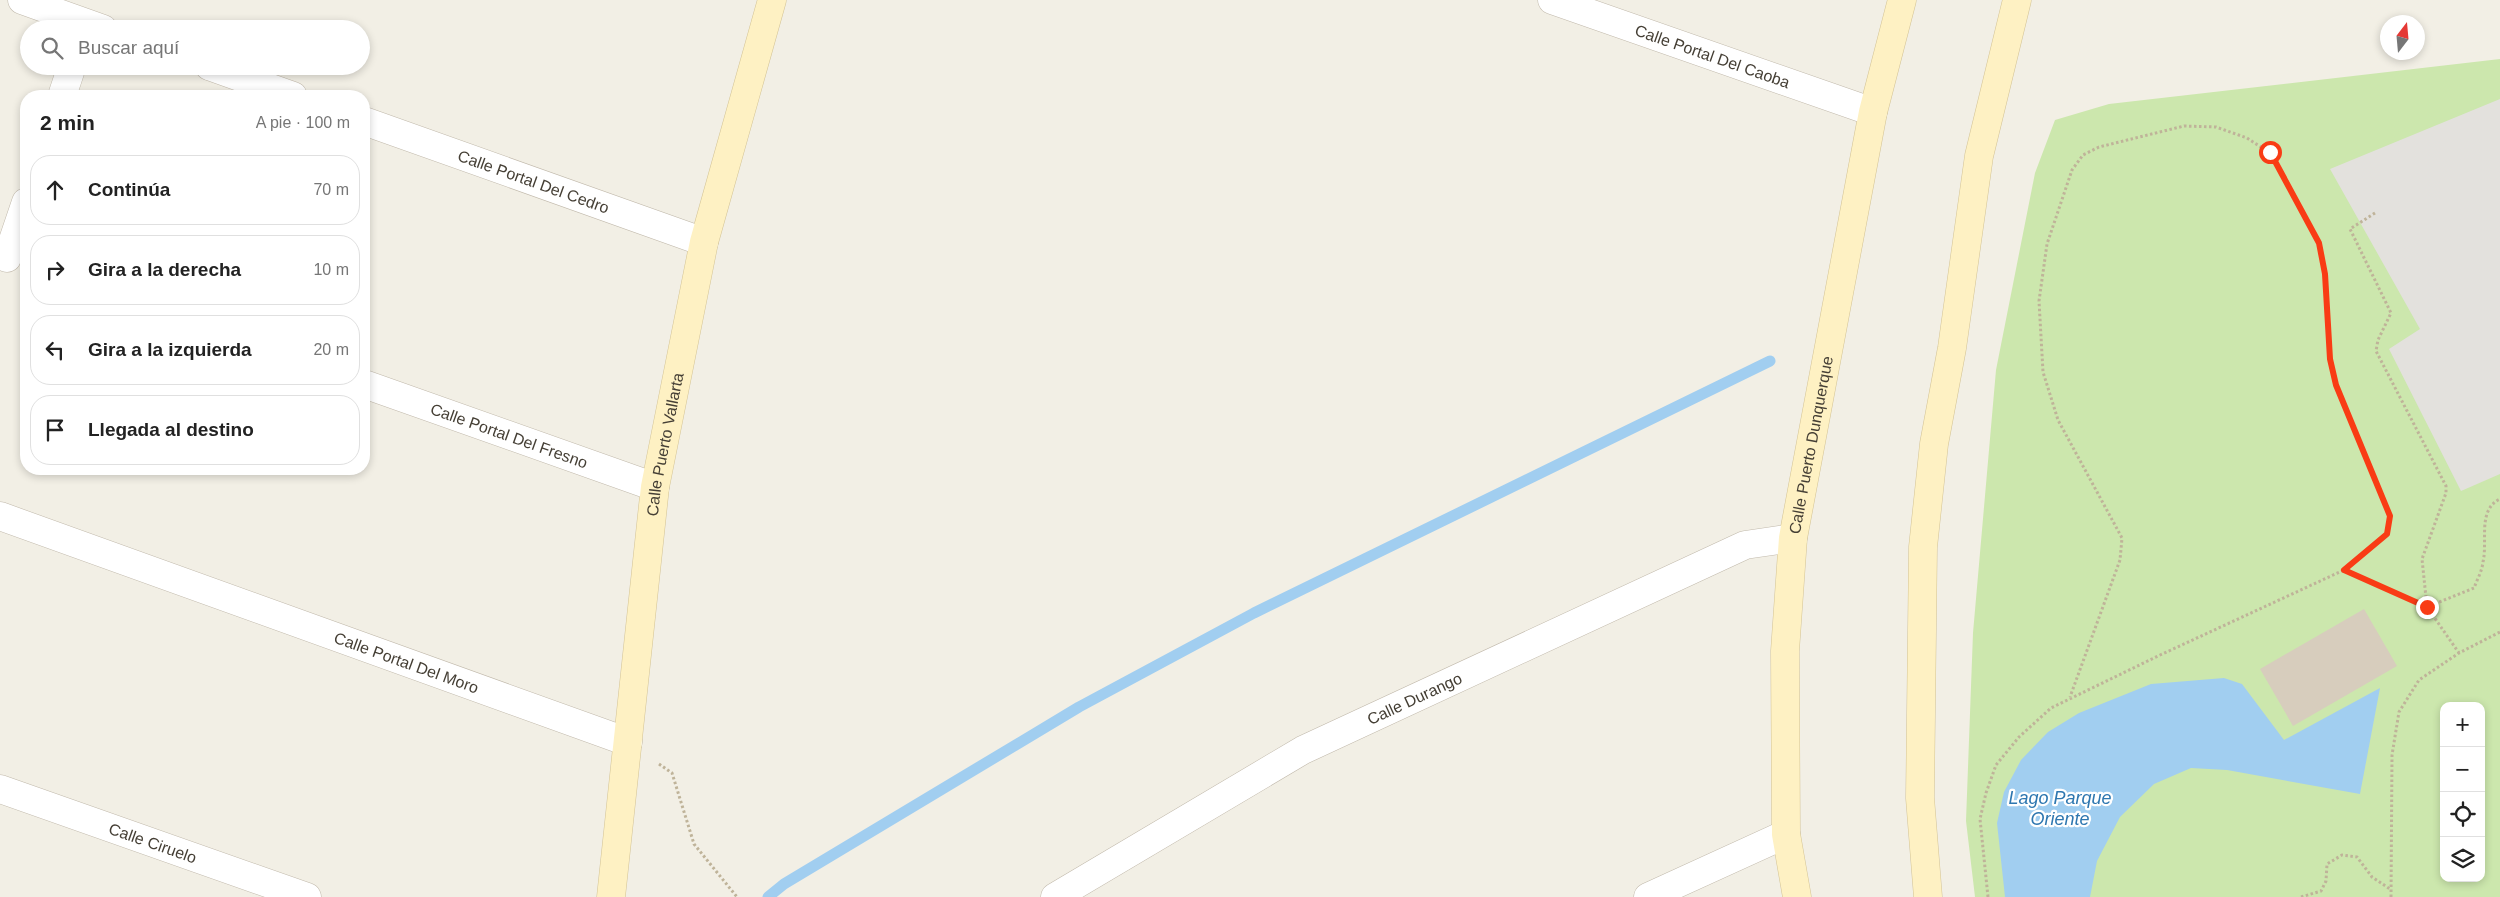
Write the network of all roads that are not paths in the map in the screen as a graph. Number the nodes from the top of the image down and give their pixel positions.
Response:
1 (22, 0) edge
2 (772, 0) edge
3 (1552, 0) edge
4 (1902, 0) edge
5 (2017, 0) edge
6 (73, 20) edge
7 (69, 75) edge
8 (234, 75) edge
9 (64, 90) edge
10 (276, 90) edge
11 (1872, 112) junction
12 (370, 123) edge
13 (20, 225) edge
14 (704, 242) junction
15 (11, 260) edge
16 (370, 386) edge
17 (655, 487) junction
18 (0, 516) edge
19 (1793, 538) junction
20 (628, 742) junction
21 (0, 790) edge
22 (1786, 834) junction
23 (307, 897) edge
24 (611, 897) edge
25 (1054, 897) edge
26 (1648, 897) edge
27 (1798, 897) edge
28 (1928, 897) edge

1 - 6 street
2 - 14 main road, Calle Puerto Vallarta
3 - 11 street, Calle Portal Del Caoba
4 - 11 main road, Calle Puerto Dunquerque
5 - 28 main road
7 - 9 street
8 - 10 street
11 - 19 main road, Calle Puerto Dunquerque
12 - 14 street, Calle Portal Del Cedro
13 - 15 street
14 - 17 main road, Calle Puerto Vallarta
16 - 17 street, Calle Portal Del Fresno
17 - 20 main road, Calle Puerto Vallarta
18 - 20 street, Calle Portal Del Moro
19 - 22 main road, Calle Puerto Dunquerque
19 - 25 street, Calle Durango
20 - 24 main road, Calle Puerto Vallarta
21 - 23 street, Calle Ciruelo
22 - 26 street
22 - 27 main road, Calle Puerto Dunquerque

